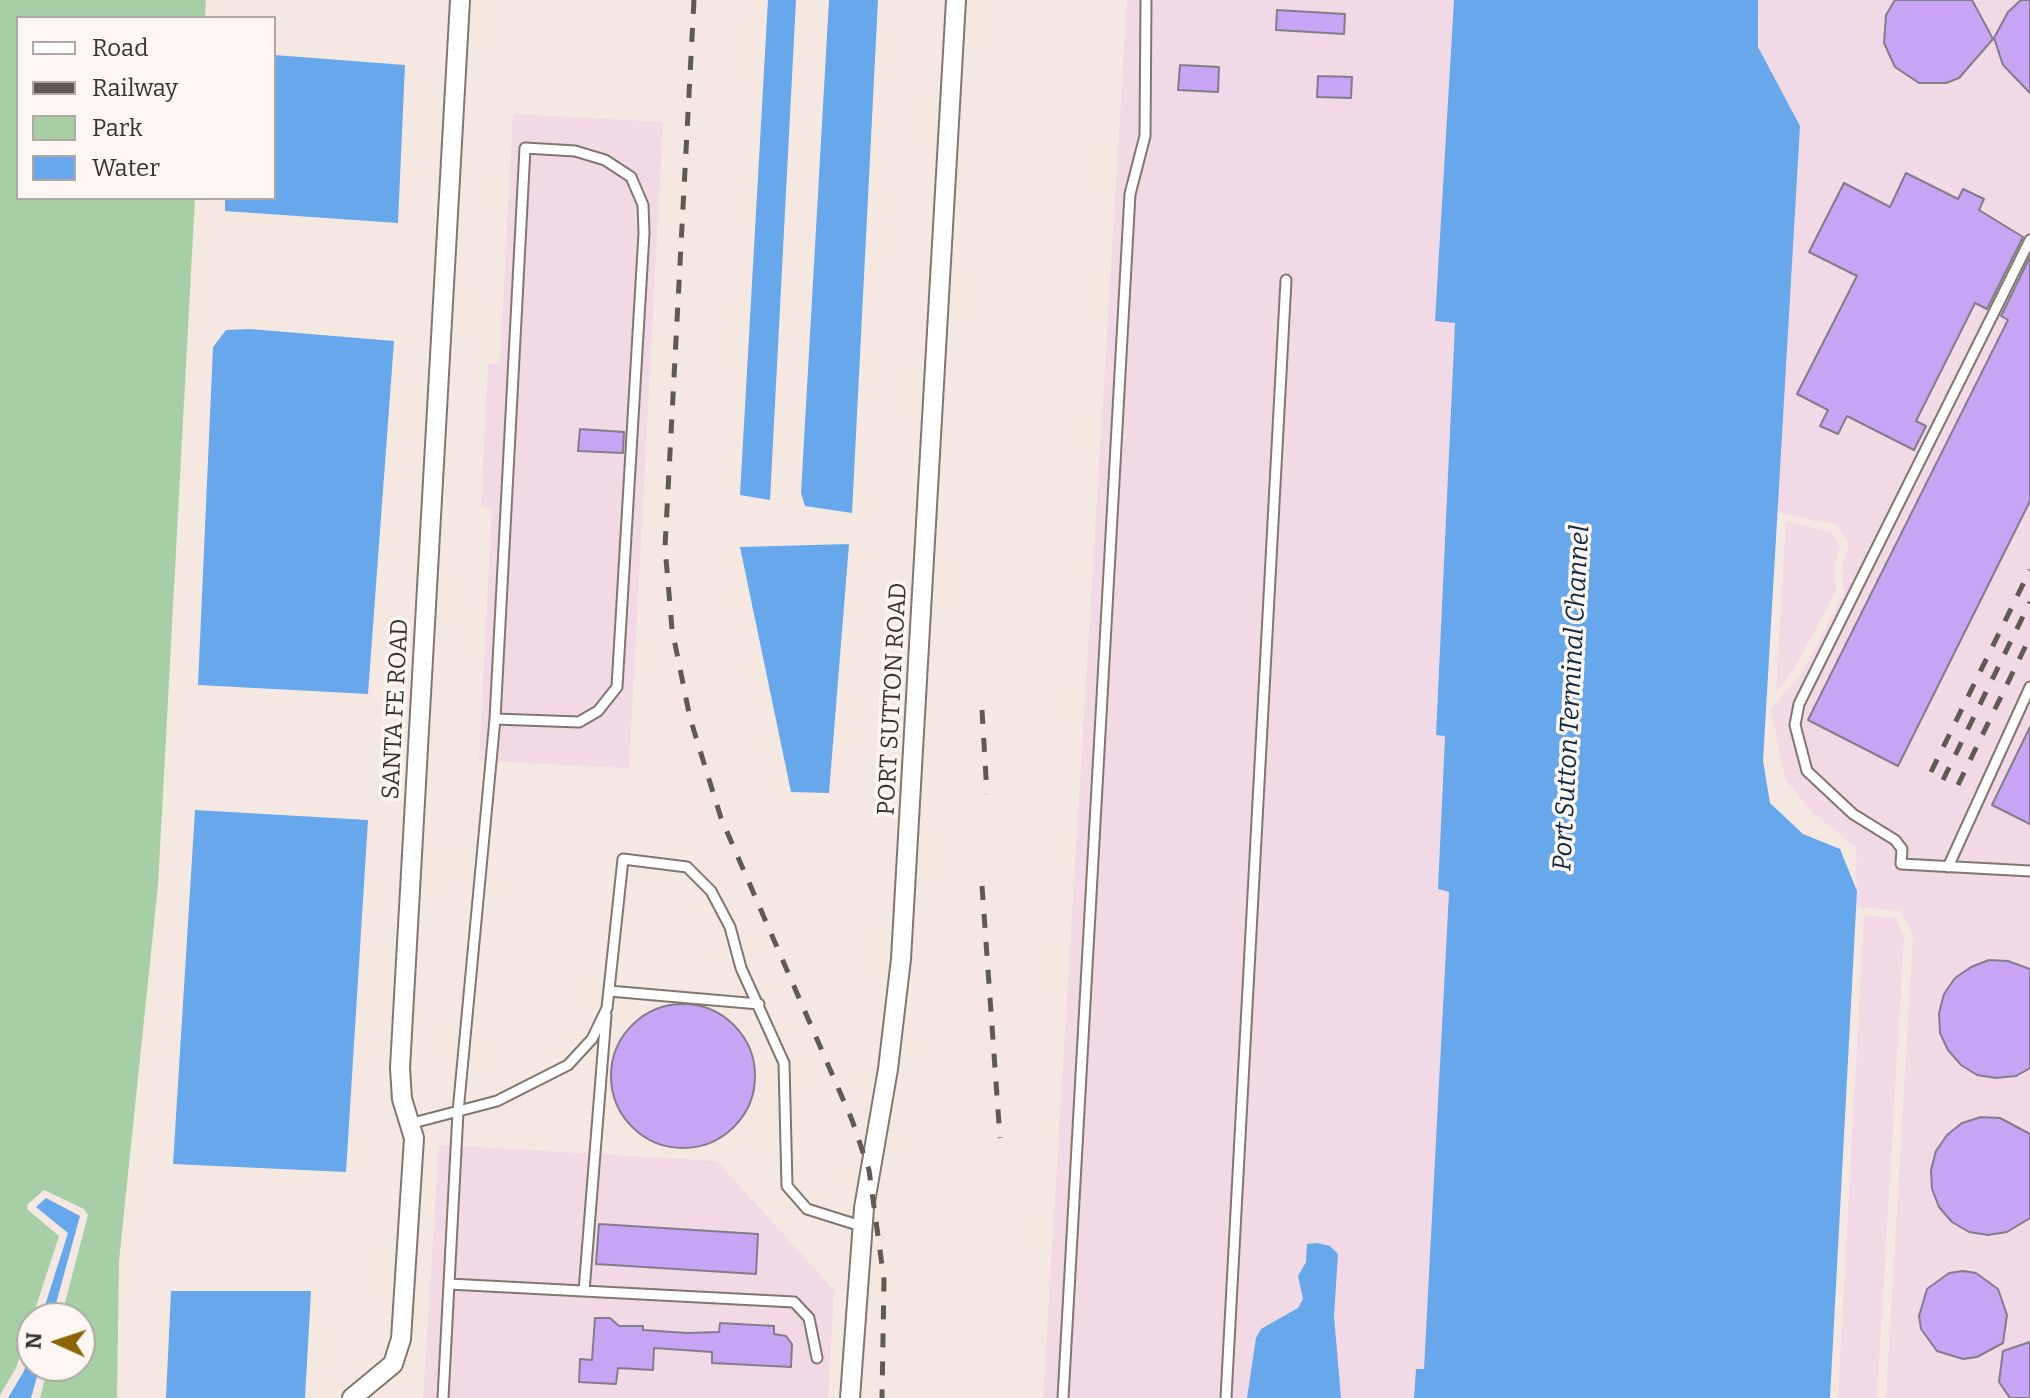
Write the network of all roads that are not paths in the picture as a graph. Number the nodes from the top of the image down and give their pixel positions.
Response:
1 (460, 0) edge
2 (956, 0) edge
3 (1146, 0) edge
4 (2030, 240) edge
5 (1286, 280) dead end
6 (2030, 687) edge
7 (495, 719) junction
8 (1948, 867) junction
9 (2030, 871) edge
10 (609, 991) junction
11 (759, 1004) junction
12 (607, 1008) junction
13 (458, 1112) junction
14 (409, 1124) junction
15 (861, 1226) junction
16 (449, 1284) junction
17 (584, 1291) junction
18 (817, 1358) dead end
19 (352, 1398) edge
20 (443, 1398) edge
21 (850, 1398) edge
22 (1063, 1398) edge
23 (1226, 1398) edge

1 - 14 street, SANTA FE ROAD
2 - 15 street, PORT SUTTON ROAD
3 - 22 lane
4 - 8 lane
5 - 23 lane
6 - 8 lane
7 - 7 lane
7 - 13 lane
8 - 9 lane
10 - 11 lane
10 - 11 lane
10 - 12 lane
11 - 15 lane
12 - 13 lane
12 - 17 lane
13 - 14 lane
13 - 16 lane
14 - 19 street, SANTA FE ROAD
15 - 21 street, PORT SUTTON ROAD
16 - 17 lane
16 - 20 lane
17 - 18 lane

